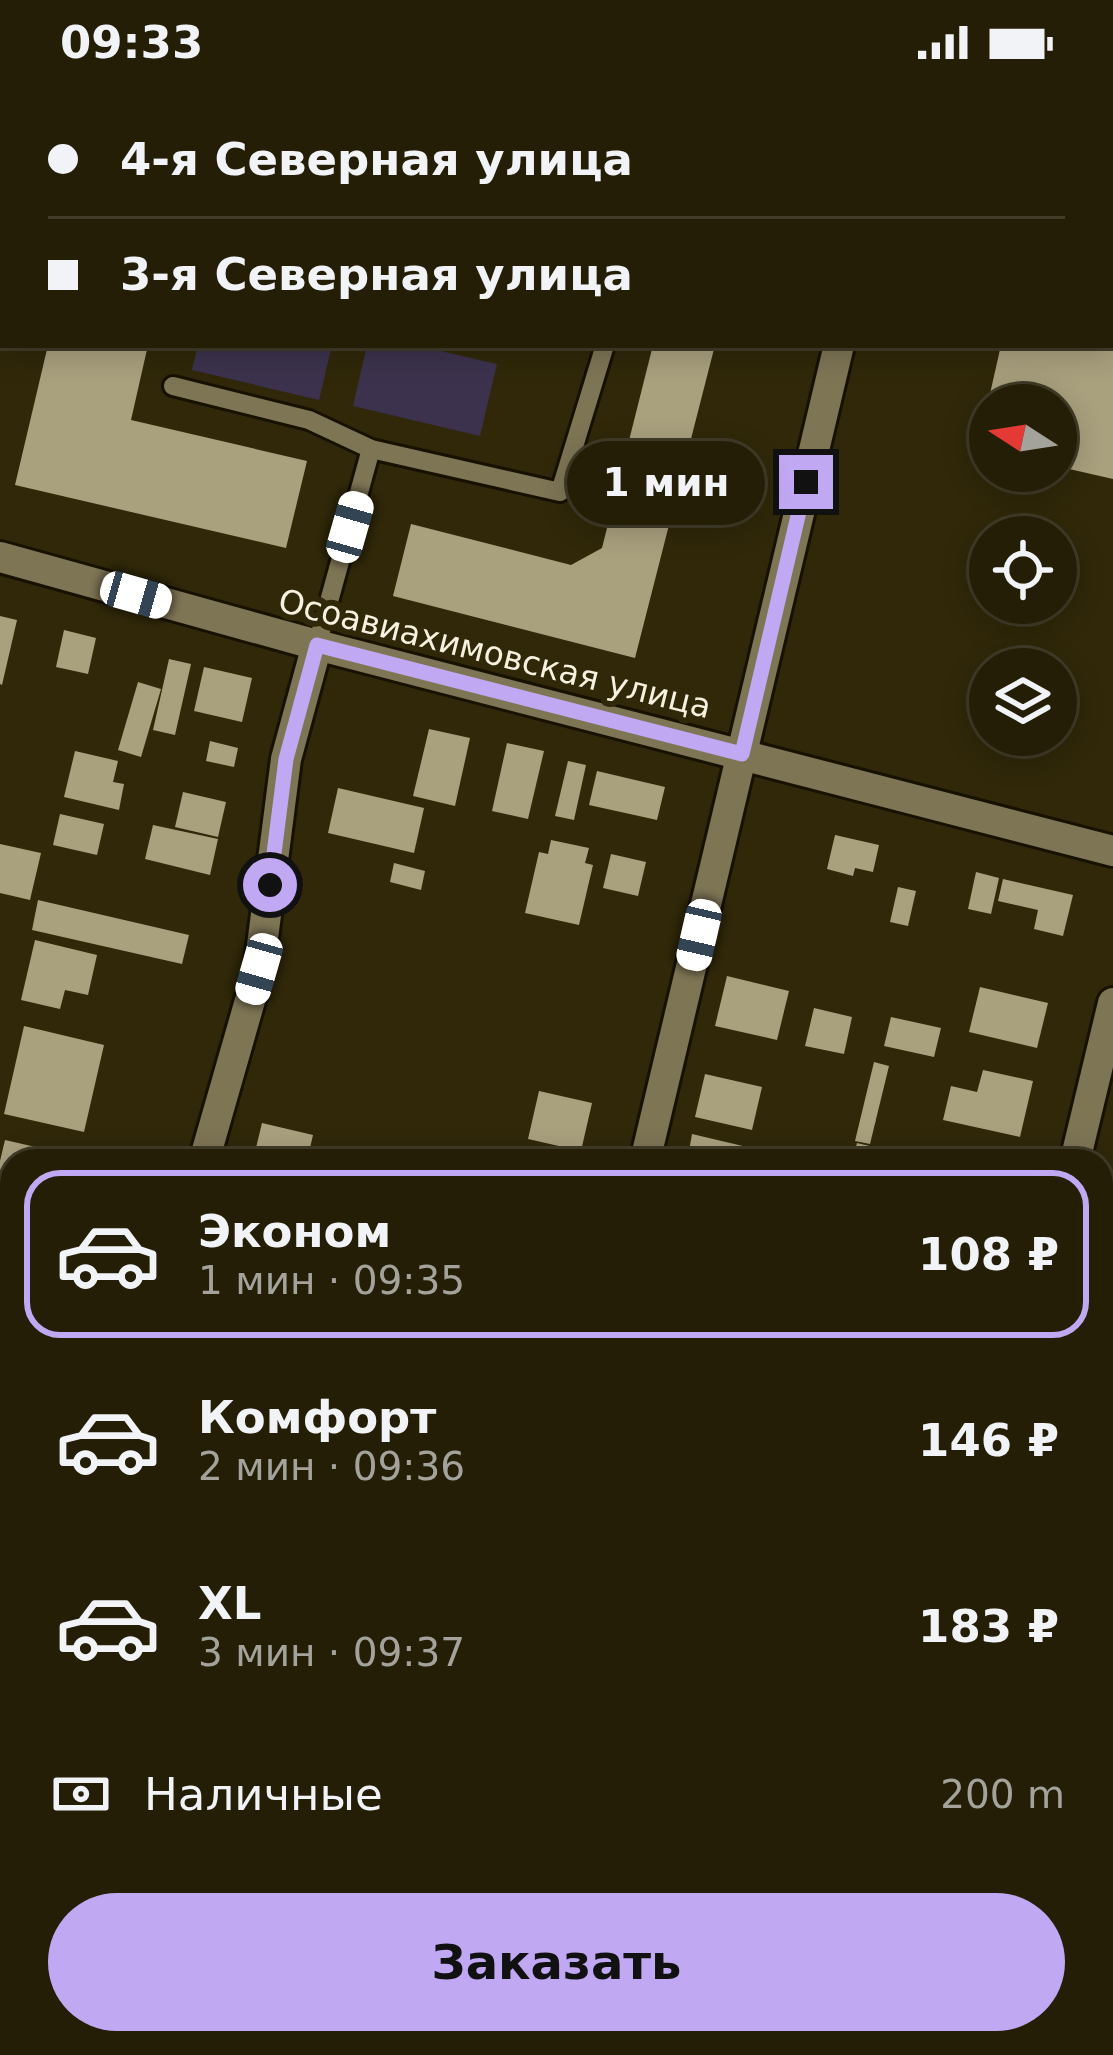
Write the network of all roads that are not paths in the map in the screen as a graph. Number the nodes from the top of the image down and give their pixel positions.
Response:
1 (604, 348) edge
2 (837, 348) edge
3 (173, 386) dead end
4 (371, 449) junction
5 (0, 557) edge
6 (317, 645) junction
7 (742, 754) junction
8 (1113, 851) edge
9 (1113, 1003) edge
10 (207, 1149) edge
11 (648, 1149) edge
12 (1079, 1149) edge

1 - 4 lane
2 - 7 street
3 - 4 lane
4 - 6 lane
5 - 6 street, Осоавиахимовская улица
6 - 7 street, Осоавиахимовская улица
6 - 10 street
7 - 8 street, Осоавиахимовская улица
7 - 11 street
9 - 12 street

